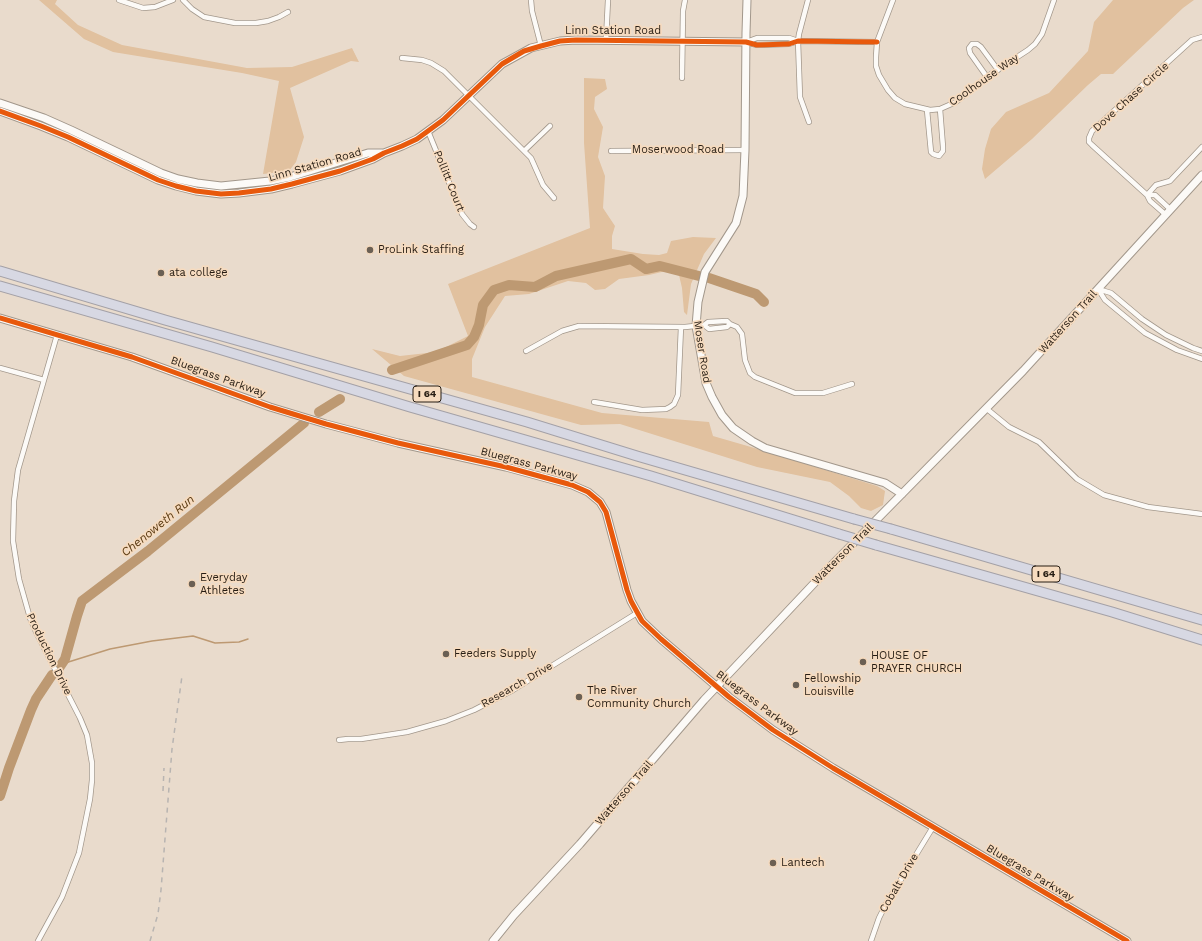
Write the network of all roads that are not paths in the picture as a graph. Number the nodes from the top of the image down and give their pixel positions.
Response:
1 (119, 0) edge
2 (172, 0) edge
3 (184, 0) edge
4 (531, 0) edge
5 (608, 0) edge
6 (685, 0) edge
7 (747, 0) edge
8 (808, 0) edge
9 (893, 0) edge
10 (1054, 0) edge
11 (288, 12) dead end
12 (1202, 37) edge
13 (606, 40) junction
14 (798, 41) junction
15 (682, 42) junction
16 (746, 42) junction
17 (877, 42) junction
18 (541, 46) junction
19 (402, 58) dead end
20 (998, 70) junction
21 (987, 77) junction
22 (682, 78) dead end
23 (469, 96) junction
24 (0, 103) edge
25 (940, 109) junction
26 (927, 110) junction
27 (0, 111) edge
28 (810, 122) dead end
29 (550, 126) dead end
30 (428, 131) junction
31 (1202, 146) edge
32 (524, 150) junction
33 (745, 150) junction
34 (611, 151) dead end
35 (384, 153) junction
36 (1202, 176) edge
37 (1147, 195) junction
38 (554, 198) dead end
39 (1171, 210) junction
40 (1166, 215) junction
41 (474, 227) dead end
42 (0, 271) edge
43 (0, 286) edge
44 (1098, 289) junction
45 (0, 318) edge
46 (700, 326) junction
47 (681, 327) junction
48 (57, 335) junction
49 (526, 351) dead end
50 (1202, 351) edge
51 (1202, 359) edge
52 (0, 368) edge
53 (44, 380) junction
54 (852, 384) dead end
55 (594, 402) dead end
56 (987, 409) junction
57 (902, 494) junction
58 (1202, 514) edge
59 (1112, 612) junction
60 (637, 613) junction
61 (1202, 620) edge
62 (1202, 640) edge
63 (1202, 644) edge
64 (717, 686) junction
65 (339, 740) dead end
66 (932, 827) junction
67 (38, 941) edge
68 (493, 941) edge
69 (871, 941) edge
70 (1127, 941) edge

1 - 2 street
3 - 11 street
4 - 18 street
5 - 13 street
6 - 15 street
7 - 16 street, Moser Road
8 - 14 street
9 - 17 street, Coolhouse Way
10 - 20 street, Coolhouse Way
12 - 37 street, Dove Chase Circle
13 - 15 street, Linn Station Road
13 - 18 street, Linn Station Road
14 - 16 street, Linn Station Road
14 - 17 street, Linn Station Road
14 - 28 street
15 - 16 street, Linn Station Road
15 - 22 street
16 - 33 street, Moser Road
17 - 26 street, Coolhouse Way
18 - 23 street, Linn Station Road
19 - 23 street
20 - 21 street, Coolhouse Way
20 - 21 street
21 - 25 street, Coolhouse Way
23 - 30 street, Linn Station Road
23 - 32 street
24 - 35 street, Linn Station Road
25 - 26 street, Coolhouse Way
25 - 26 street
27 - 35 street, Linn Station Road
29 - 32 street
30 - 35 street, Linn Station Road
30 - 41 street, Pollitt Court
31 - 37 street
32 - 38 street
33 - 34 street, Moserwood Road
33 - 46 street, Moser Road
36 - 39 street, Watterson Trail
37 - 39 street, Dove Chase Circle
37 - 40 street, Dove Chase Circle
39 - 40 street, Watterson Trail
40 - 44 street, Watterson Trail
42 - 61 highway, I 64, bridge
43 - 59 highway, I 64, bridge
44 - 50 street
44 - 51 street
44 - 56 street, Watterson Trail
45 - 48 street, Bluegrass Parkway
46 - 47 street
46 - 54 street
46 - 57 street, Moser Road
47 - 49 street
47 - 55 street
48 - 53 street, Production Drive
48 - 60 street, Bluegrass Parkway
52 - 53 street
53 - 67 street, Production Drive
56 - 57 street, Watterson Trail
56 - 58 street
57 - 64 street, Watterson Trail
59 - 62 highway, I 64
59 - 63 highway
60 - 64 street, Bluegrass Parkway
60 - 65 street, Research Drive
64 - 66 street, Bluegrass Parkway
64 - 68 street, Watterson Trail
66 - 69 street, Cobalt Drive
66 - 70 street, Bluegrass Parkway

